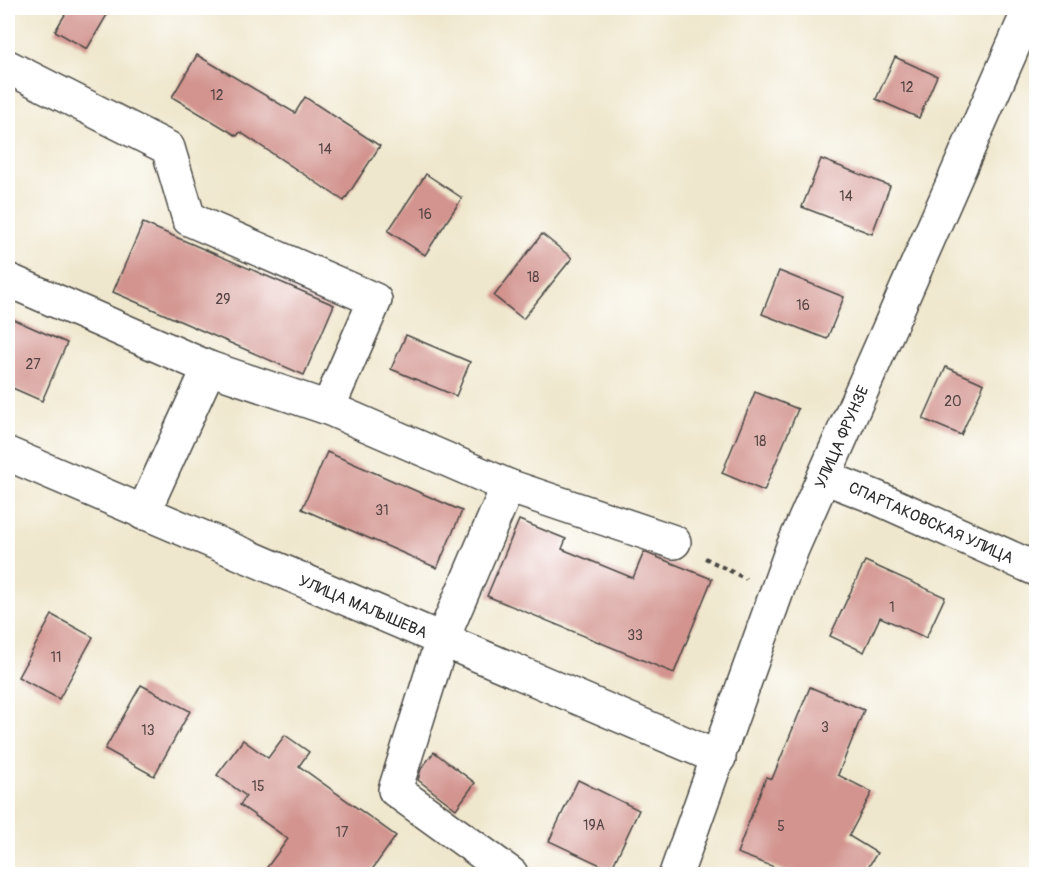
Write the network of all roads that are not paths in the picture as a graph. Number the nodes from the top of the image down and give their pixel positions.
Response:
1 (1030, 8) edge
2 (8, 67) edge
3 (8, 280) edge
4 (209, 368) junction
5 (328, 408) junction
6 (8, 454) edge
7 (824, 477) junction
8 (508, 486) junction
9 (143, 513) junction
10 (674, 542) road end
11 (1036, 569) edge
12 (442, 640) junction
13 (719, 758) junction
14 (512, 874) edge
15 (676, 874) edge

1 - 7 street, УЛИЦА ФРУНЗЕ
2 - 5 street
3 - 4 street
4 - 5 street
4 - 9 street
5 - 8 street
6 - 9 street, УЛИЦА МАЛЫШЕВА
7 - 11 street, СПАРТАКОВСКАЯ УЛИЦА
7 - 13 street, УЛИЦА ФРУНЗЕ
8 - 10 street
8 - 12 street
9 - 12 street, УЛИЦА МАЛЫШЕВА
12 - 13 street, УЛИЦА МАЛЫШЕВА
12 - 14 street
13 - 15 street, УЛИЦА ФРУНЗЕ

